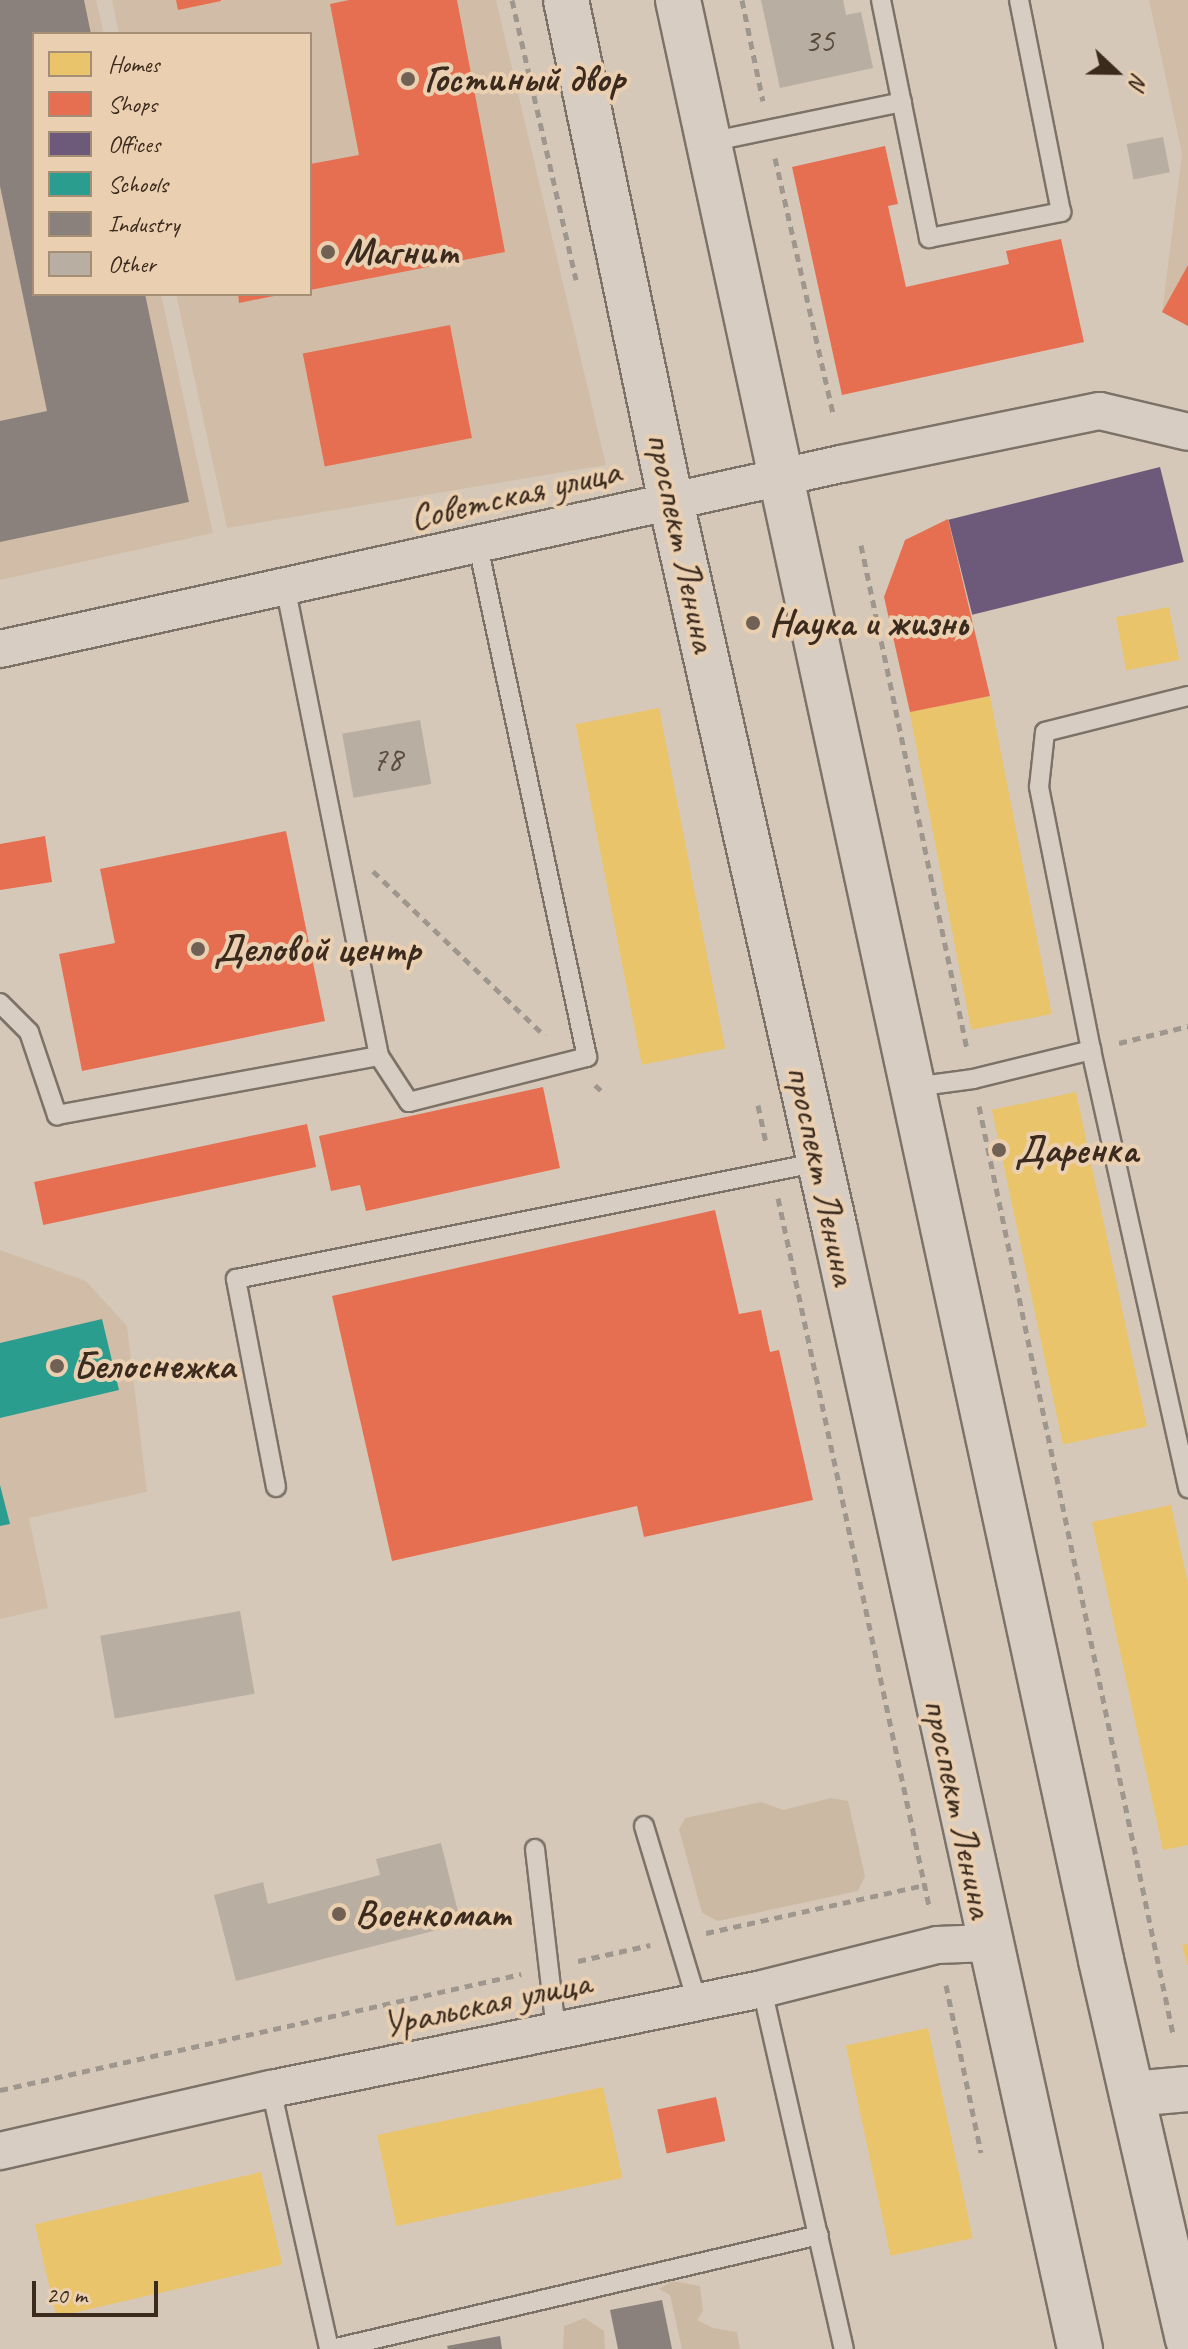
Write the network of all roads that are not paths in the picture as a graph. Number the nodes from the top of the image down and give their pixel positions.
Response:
1 (566, 0) edge
2 (678, 0) edge
3 (881, 0) edge
4 (1019, 0) edge
5 (902, 102) junction
6 (709, 142) junction
7 (1188, 432) edge
8 (782, 478) junction
9 (671, 502) junction
10 (478, 546) junction
11 (285, 587) junction
12 (0, 649) edge
13 (1188, 696) edge
14 (0, 1003) edge
15 (1091, 1050) junction
16 (379, 1056) junction
17 (914, 1087) junction
18 (820, 1162) junction
19 (276, 1487) dead end
20 (1188, 1488) edge
21 (644, 1826) dead end
22 (535, 1849) dead end
23 (989, 1943) junction
24 (762, 1989) junction
25 (697, 2002) junction
26 (556, 2031) junction
27 (271, 2089) junction
28 (1188, 2089) edge
29 (1132, 2094) junction
30 (0, 2151) edge
31 (819, 2235) junction
32 (1188, 2339) edge
33 (331, 2349) edge
34 (844, 2349) edge
35 (1080, 2349) edge

1 - 9 street, проспект Ленина
2 - 6 street
3 - 5 lane
4 - 5 lane
5 - 6 lane
6 - 8 street
7 - 8 street, Советская улица
8 - 9 street, Советская улица
8 - 17 street
9 - 10 street, Советская улица
9 - 18 street, проспект Ленина
10 - 11 street, Советская улица
10 - 16 lane
11 - 12 street, Советская улица
11 - 16 lane
13 - 15 lane
14 - 16 lane
15 - 17 lane
15 - 20 lane
17 - 29 street
18 - 19 lane
18 - 23 street, проспект Ленина
21 - 25 lane
22 - 26 lane
23 - 24 street, Уральская улица
23 - 35 street, проспект Ленина
24 - 25 street, Уральская улица
24 - 31 lane
25 - 26 street, Уральская улица
26 - 27 street, Уральская улица
27 - 30 street, Уральская улица
27 - 33 lane
28 - 29 street
29 - 32 street
31 - 33 lane
31 - 34 lane

